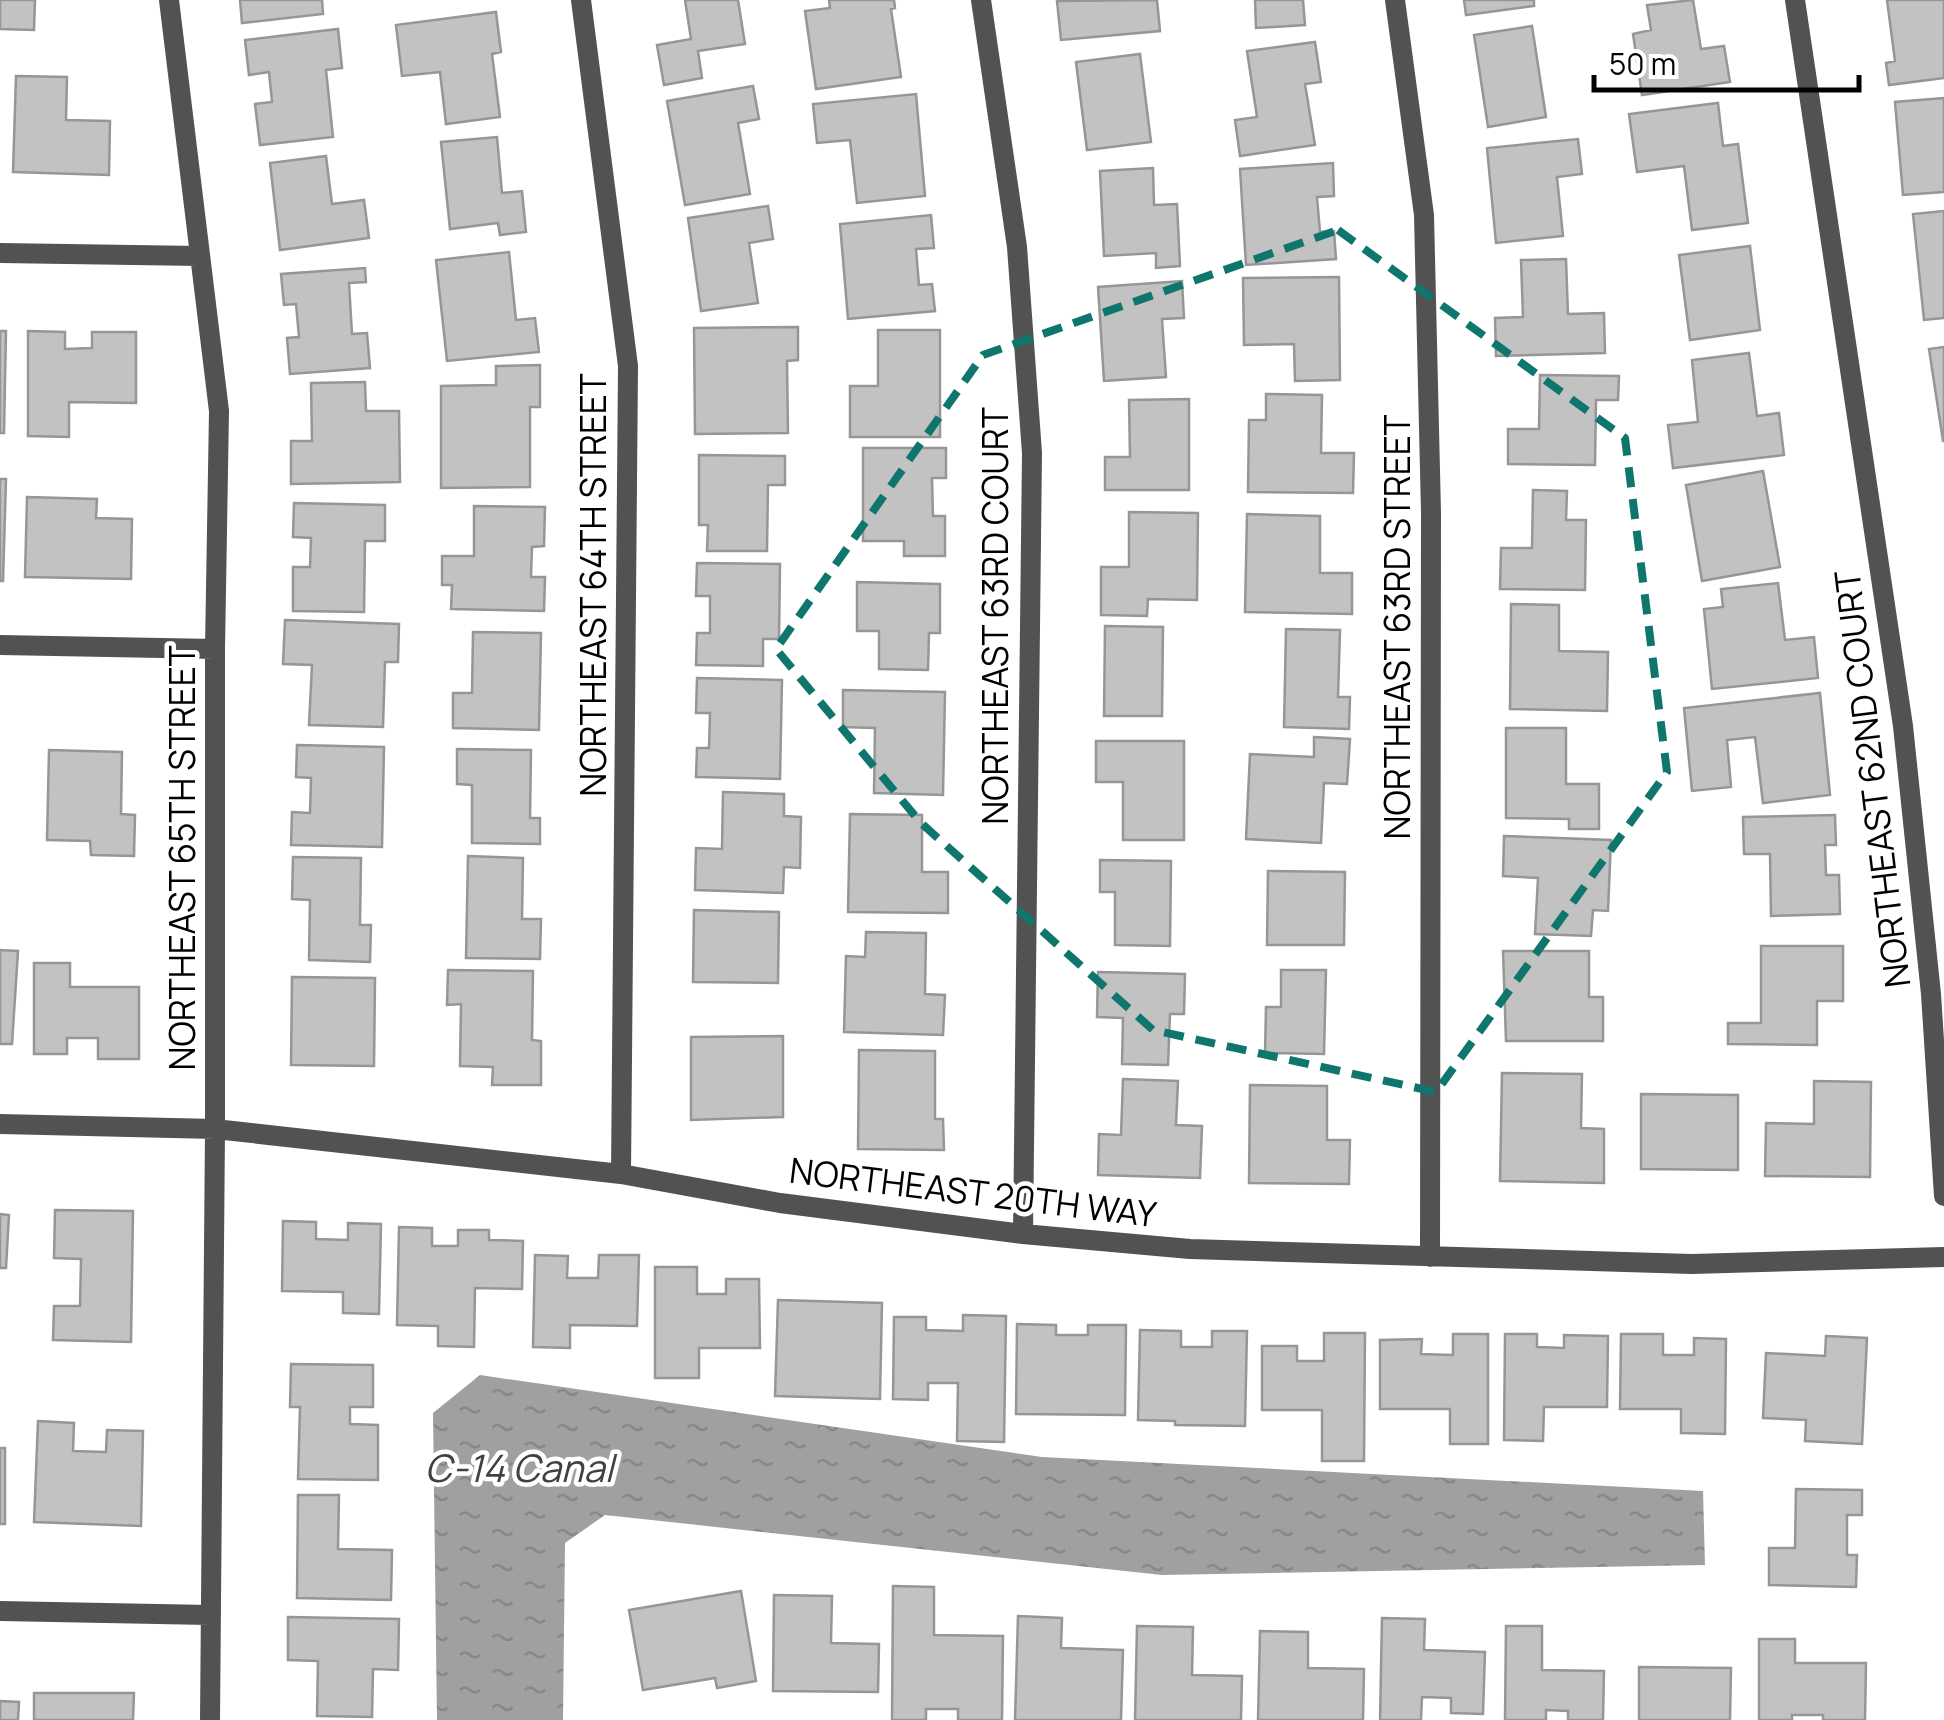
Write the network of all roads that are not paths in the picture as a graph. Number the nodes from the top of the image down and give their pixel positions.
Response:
1 (169, 0) edge
2 (581, 0) edge
3 (981, 0) edge
4 (1395, 0) edge
5 (1796, 0) edge
6 (0, 253) edge
7 (200, 256) junction
8 (0, 645) edge
9 (215, 649) junction
10 (0, 1124) edge
11 (215, 1129) junction
12 (621, 1174) junction
13 (1944, 1196) edge
14 (1023, 1234) junction
15 (1430, 1256) junction
16 (1944, 1257) edge
17 (0, 1610) edge
18 (210, 1615) junction
19 (210, 1720) edge

1 - 7 street, NORTHEAST 65TH STREET
2 - 12 street, NORTHEAST 64TH STREET
3 - 14 street, NORTHEAST 63RD COURT
4 - 15 street, NORTHEAST 63RD STREET
5 - 13 street, NORTHEAST 62ND COURT
6 - 7 street
7 - 9 street, NORTHEAST 65TH STREET
8 - 9 street
9 - 11 street, NORTHEAST 65TH STREET
10 - 11 street, NORTHEAST 20TH WAY
11 - 12 street, NORTHEAST 20TH WAY
11 - 18 street, NORTHEAST 65TH STREET
12 - 14 street, NORTHEAST 20TH WAY
14 - 15 street, NORTHEAST 20TH WAY
15 - 16 street, NORTHEAST 20TH WAY
17 - 18 street
18 - 19 street, NORTHEAST 65TH STREET

